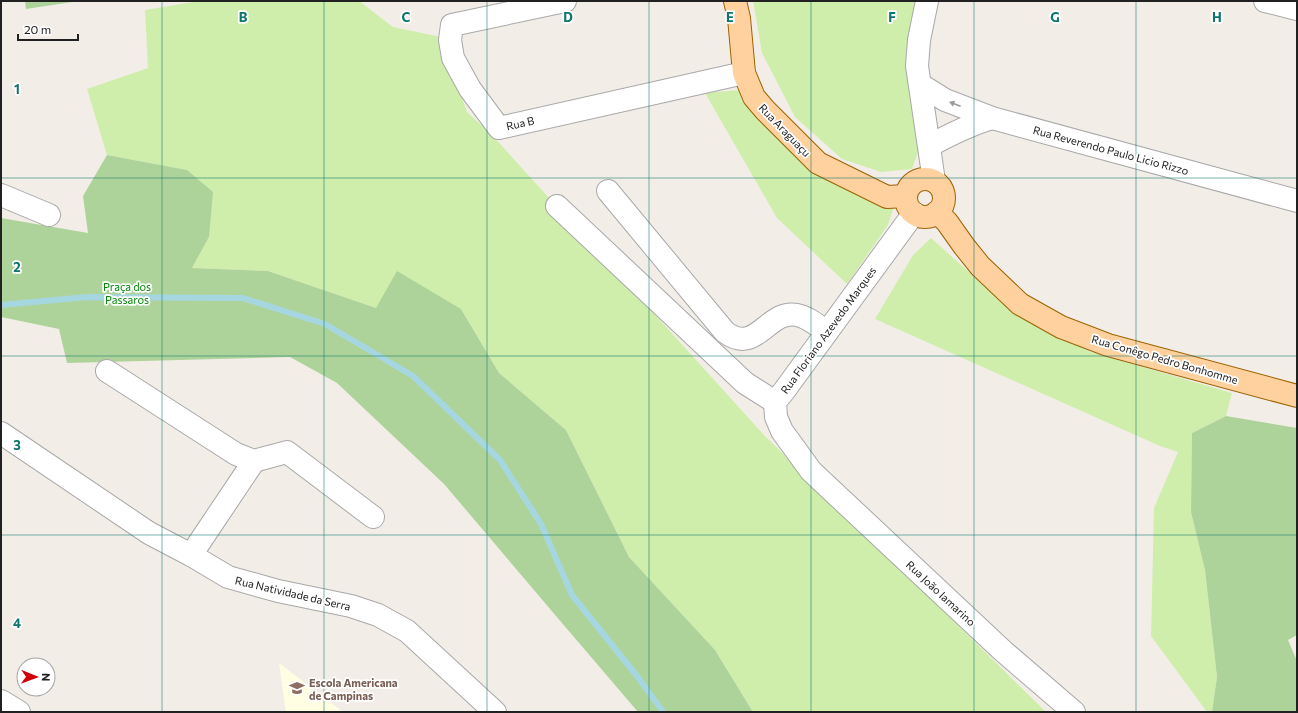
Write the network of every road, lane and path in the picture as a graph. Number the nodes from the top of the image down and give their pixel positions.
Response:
1 (565, 1) edge
2 (736, 1) edge
3 (927, 1) edge
4 (1265, 1) edge
5 (1297, 10) edge
6 (744, 73) junction
7 (921, 85) junction
8 (992, 118) junction
9 (929, 146) junction
10 (934, 181) junction
11 (608, 191) dead end
12 (1, 195) edge
13 (1297, 201) edge
14 (910, 204) junction
15 (557, 206) dead end
16 (937, 212) junction
17 (49, 215) dead end
18 (827, 332) junction
19 (107, 371) dead end
20 (1297, 396) edge
21 (774, 402) junction
22 (1, 433) edge
23 (254, 461) junction
24 (811, 471) joint
25 (373, 517) dead end
26 (191, 555) junction
27 (1, 701) edge
28 (18, 712) edge
29 (496, 712) edge
30 (1074, 712) edge

1 - 6 street, Rua B
2 - 6 main road, Rua Araguaçu
3 - 7 street
4 - 5 street
6 - 14 main road, Rua Araguaçu
8 -> 7 street, Rua Reverendo Paulo Licio Rizzo
7 - 9 street
8 - 9 street
8 - 13 street, Rua Reverendo Paulo Licio Rizzo
9 - 10 street
10 - 14 main road
10 - 16 main road
11 - 18 street
12 - 17 street
14 - 16 main road
14 - 18 street, Rua Floriano Azevedo Marques
15 - 21 street
16 - 20 main road, Rua Conêgo Pedro Bonhomme
18 - 21 street, Rua Floriano Azevedo Marques
19 - 23 street
21 - 24 street, Rua Floriano Azevedo Marques
22 - 26 street, Rua Natividade da Serra
23 - 25 street
23 - 26 street
24 - 30 street, Rua João Iamarino
26 - 29 street, Rua Natividade da Serra
27 - 28 street

